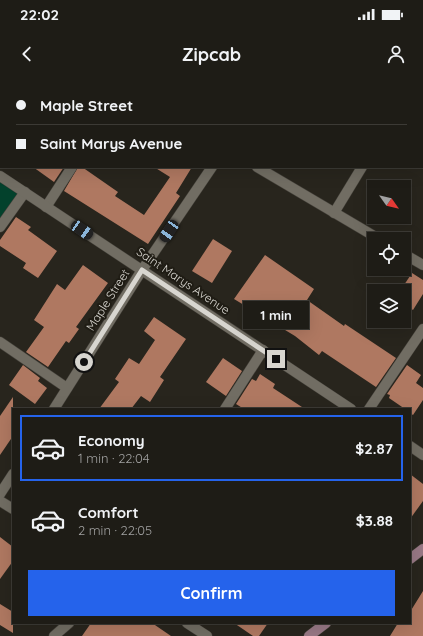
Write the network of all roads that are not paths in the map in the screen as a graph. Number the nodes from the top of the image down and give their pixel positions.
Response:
1 (71, 168) edge
2 (211, 168) edge
3 (259, 168) edge
4 (361, 168) edge
5 (0, 176) edge
6 (25, 192) junction
7 (46, 206) junction
8 (334, 213) junction
9 (0, 227) edge
10 (367, 232) edge
11 (411, 258) edge
12 (423, 265) edge
13 (142, 270) junction
14 (423, 329) edge
15 (0, 342) edge
16 (263, 350) junction
17 (67, 388) junction
18 (55, 408) edge
19 (226, 408) edge
20 (350, 408) edge
21 (370, 408) edge
22 (411, 447) edge
23 (423, 454) edge
24 (12, 476) edge
25 (0, 494) edge
26 (0, 501) edge
27 (12, 508) edge
28 (423, 549) edge
29 (411, 558) edge
30 (68, 624) edge
31 (189, 624) edge
32 (320, 625) edge
33 (54, 636) edge
34 (207, 636) edge
35 (309, 636) edge

1 - 7 street
2 - 13 street, Maple Street
3 - 8 street
4 - 8 street
5 - 6 street, Saint Marys Avenue
6 - 7 street, Saint Marys Avenue
6 - 9 street
7 - 13 street, Saint Marys Avenue
8 - 10 street
11 - 12 street
13 - 16 street, Saint Marys Avenue
13 - 17 street, Maple Street
14 - 21 street
15 - 17 street
16 - 19 street
16 - 20 street, Saint Marys Avenue
17 - 18 street, Maple Street
22 - 23 street
24 - 25 street
26 - 27 street
28 - 29 main road
30 - 33 street
31 - 34 street
32 - 35 main road

